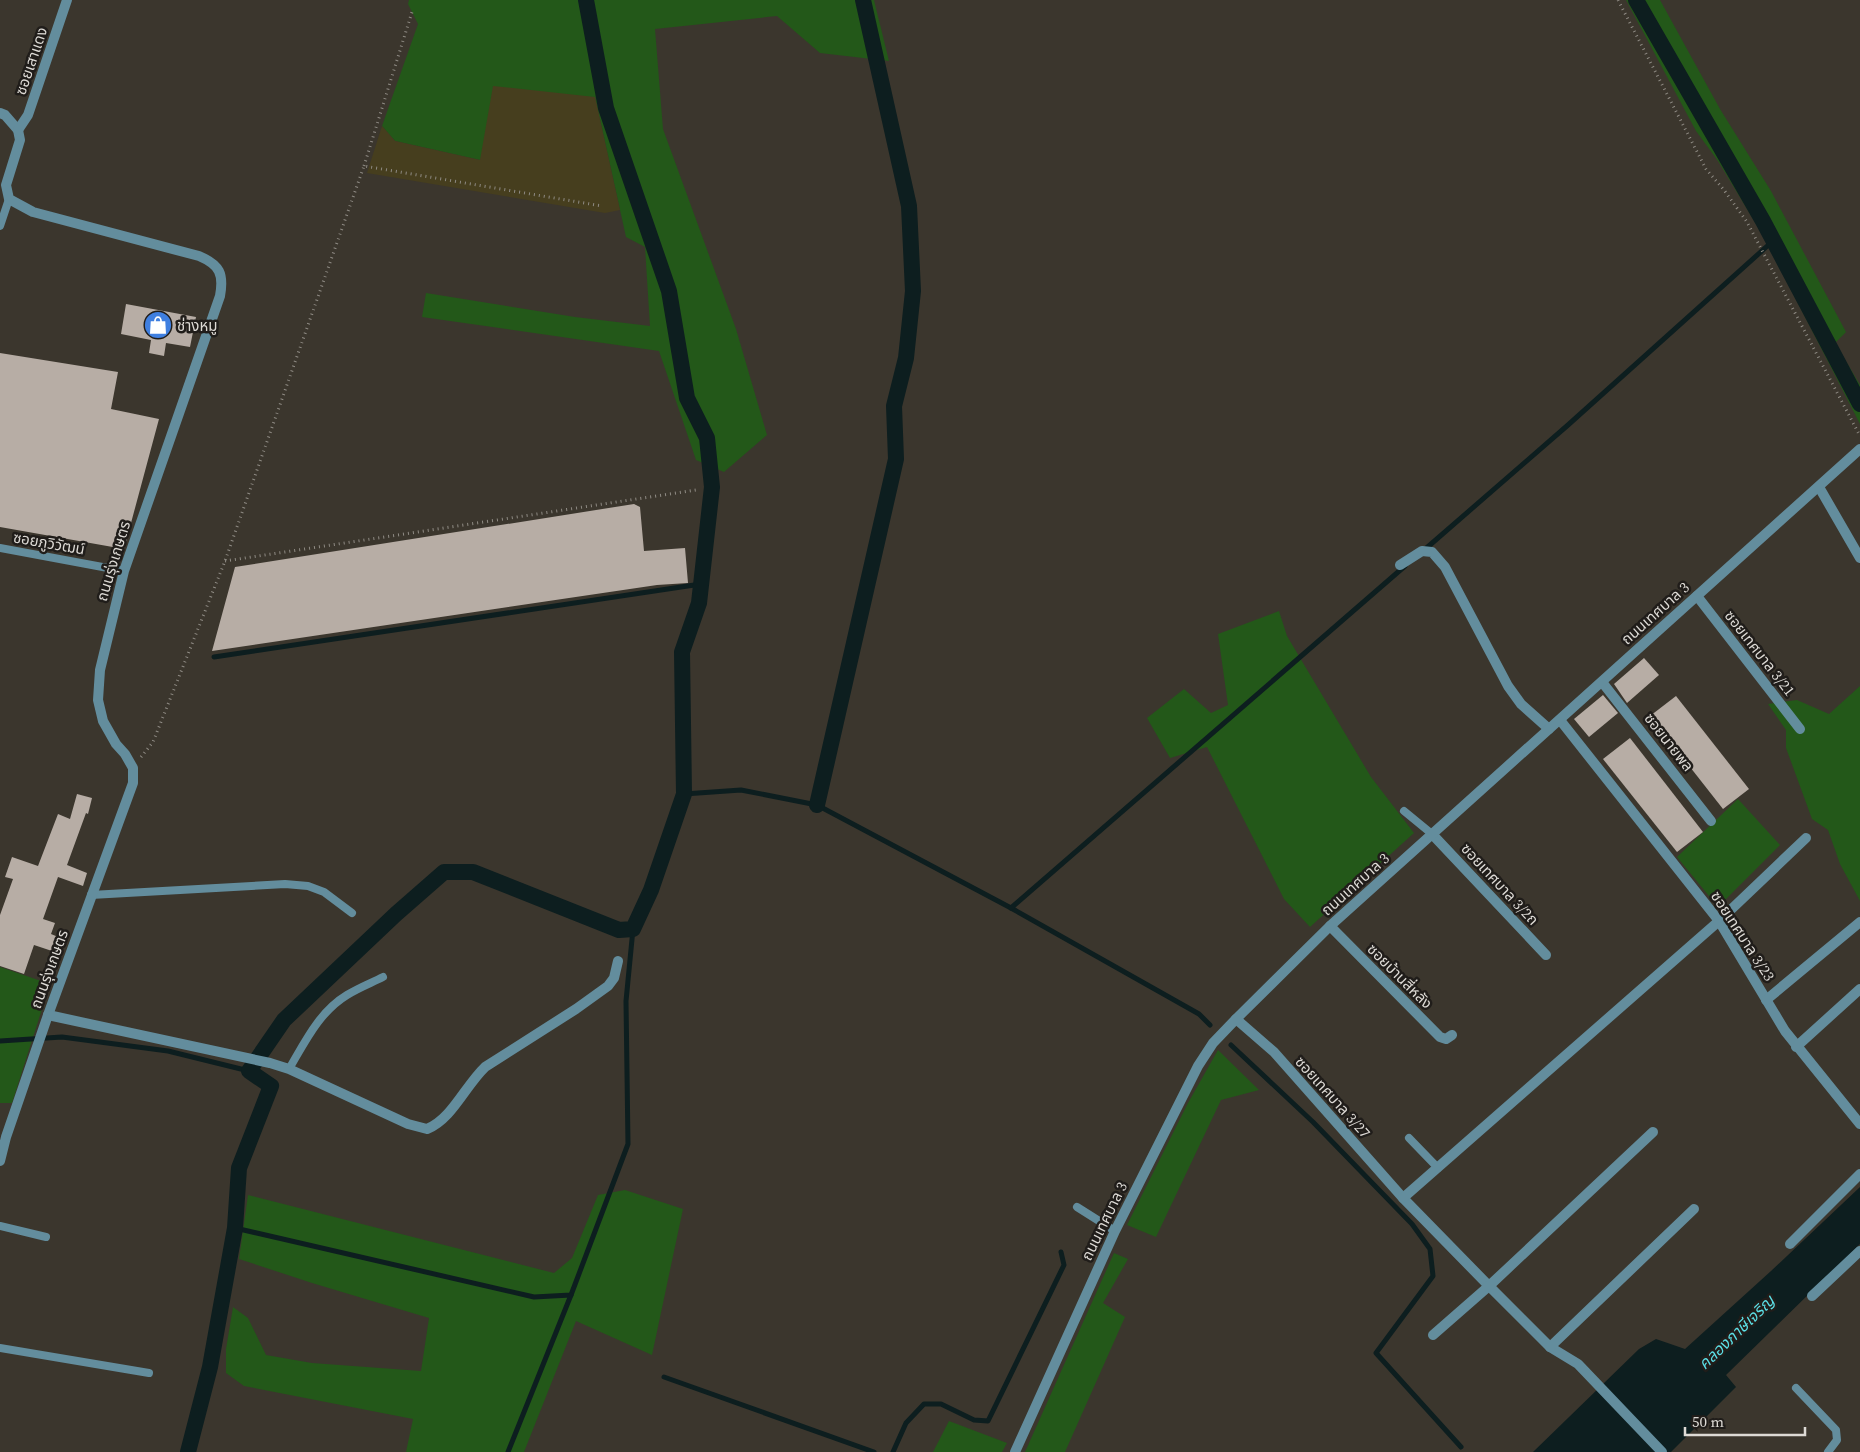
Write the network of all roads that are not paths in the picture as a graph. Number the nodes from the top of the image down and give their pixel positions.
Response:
1 (67, 0) edge
2 (0, 113) edge
3 (18, 130) junction
4 (5, 199) edge
5 (0, 226) edge
6 (1860, 449) edge
7 (1818, 487) junction
8 (0, 548) edge
9 (1860, 558) edge
10 (1400, 565) dead end
11 (124, 570) junction
12 (1697, 596) junction
13 (1602, 682) junction
14 (1560, 720) junction
15 (1549, 729) junction
16 (1800, 729) dead end
17 (1404, 811) dead end
18 (1712, 821) dead end
19 (1432, 834) junction
20 (1806, 838) dead end
21 (91, 895) junction
22 (352, 913) dead end
23 (1719, 921) junction
24 (1860, 922) edge
25 (1330, 926) junction
26 (1546, 955) dead end
27 (618, 961) dead end
28 (383, 977) dead end
29 (1860, 989) edge
30 (1766, 1000) junction
31 (48, 1015) junction
32 (1236, 1019) junction
33 (1452, 1036) dead end
34 (1796, 1047) junction
35 (289, 1069) junction
36 (1860, 1124) edge
37 (1652, 1132) dead end
38 (1409, 1138) dead end
39 (0, 1161) edge
40 (1438, 1168) junction
41 (1860, 1174) edge
42 (1403, 1198) junction
43 (1077, 1207) dead end
44 (1694, 1209) dead end
45 (0, 1226) edge
46 (1115, 1231) junction
47 (46, 1237) dead end
48 (1790, 1244) dead end
49 (1860, 1251) edge
50 (1489, 1286) junction
51 (1812, 1296) dead end
52 (1433, 1336) dead end
53 (1550, 1347) junction
54 (0, 1348) edge
55 (148, 1373) dead end
56 (1796, 1388) dead end
57 (1014, 1452) edge
58 (1662, 1452) edge
59 (1828, 1452) edge

1 - 3 street, ซอยเสาแดง
2 - 3 street
3 - 4 street
4 - 5 lane
4 - 11 street, ถนนรุ่งเกษตร
6 - 7 street, ถนนเทศบาล 3
7 - 9 street
7 - 12 street, ถนนเทศบาล 3
8 - 11 lane, ซอยภูวิวัฒน์
10 - 15 street
11 - 21 street, ถนนรุ่งเกษตร
12 - 13 street, ถนนเทศบาล 3
12 - 16 street, ซอยเทศบาล 3/21
13 - 14 street, ถนนเทศบาล 3
13 - 18 street, ซอยนายพล
14 - 15 street, ถนนเทศบาล 3
14 - 23 street, ซอยเทศบาล 3/23
15 - 19 street, ถนนเทศบาล 3
17 - 19 lane
19 - 25 street, ถนนเทศบาล 3
19 - 26 street, ซอยเทศบาล 3/2ถ
20 - 23 street
21 - 22 lane
21 - 31 street, ถนนรุ่งเกษตร
23 - 30 street, ซอยเทศบาล 3/23
23 - 40 street
24 - 30 street
25 - 32 street, ถนนเทศบาล 3
25 - 33 street, ซอยบ้านสี่หลัง
27 - 35 street
28 - 35 lane
29 - 34 street
30 - 34 street, ซอยเทศบาล 3/23
31 - 35 street
31 - 39 street, ถนนรุ่งเกษตร
32 - 42 street, ซอยเทศบาล 3/27
32 - 46 street, ถนนเทศบาล 3
34 - 36 street, ซอยเทศบาล 3/23
37 - 50 street
38 - 40 lane
40 - 42 street
41 - 48 street
42 - 50 street, ซอยเทศบาล 3/27
43 - 46 lane
44 - 53 street
45 - 47 lane
46 - 57 street, ถนนเทศบาล 3
49 - 51 street
50 - 52 street
50 - 53 street, ซอยเทศบาล 3/27
53 - 58 street, ซอยเทศบาล 3/27
54 - 55 lane
56 - 59 lane

